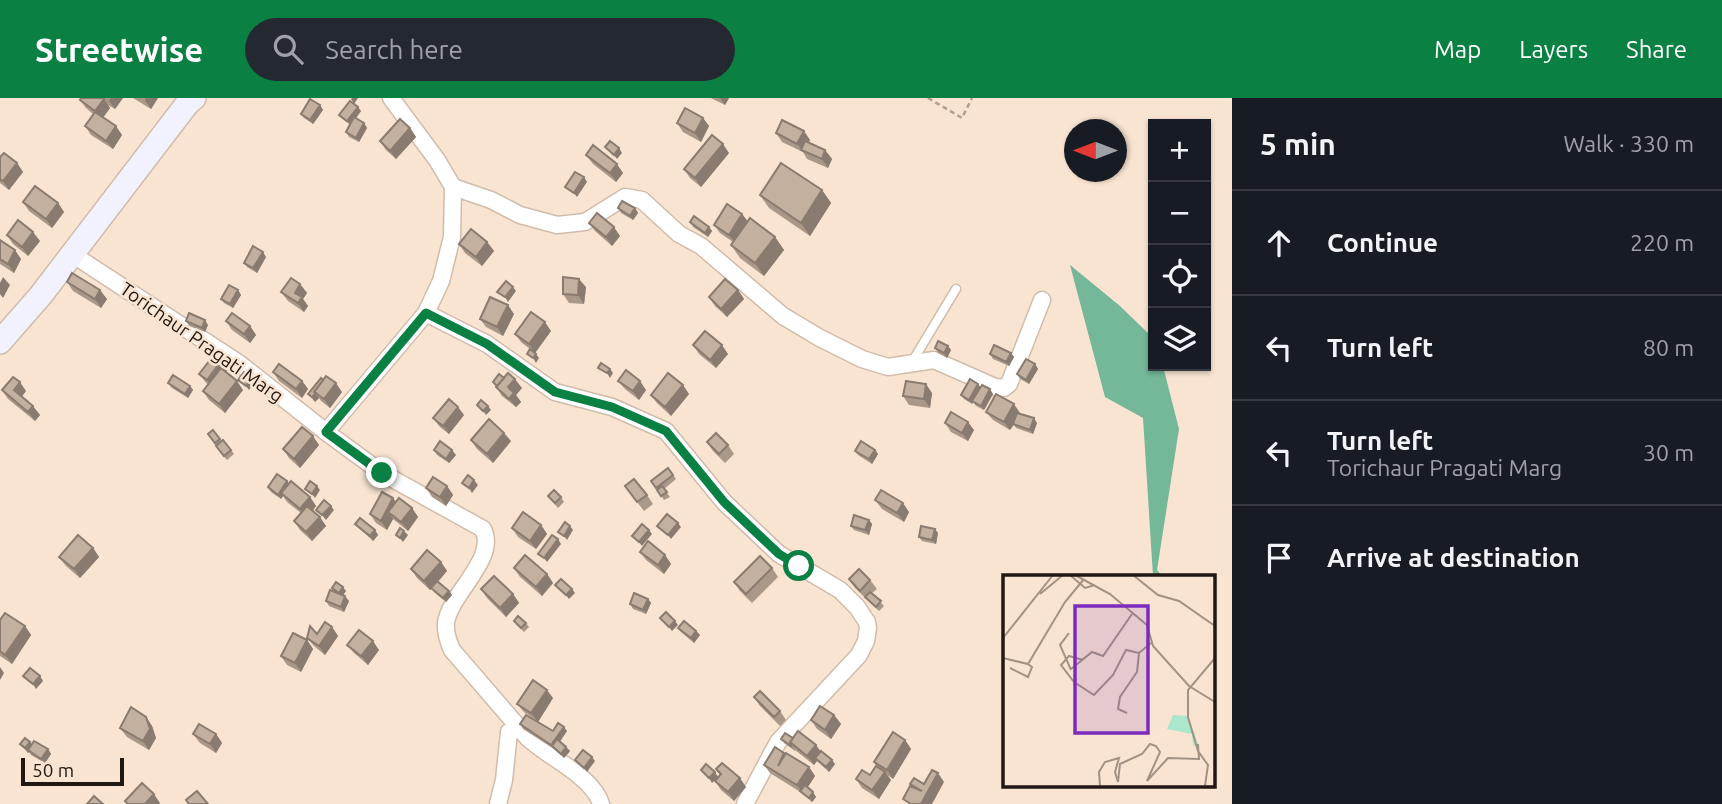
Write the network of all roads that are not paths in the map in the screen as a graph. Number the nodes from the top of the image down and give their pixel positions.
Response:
1 (194, 98) edge
2 (391, 98) edge
3 (453, 187) junction
4 (72, 254) junction
5 (956, 289) dead end
6 (1042, 300) dead end
7 (426, 313) junction
8 (0, 342) edge
9 (910, 364) junction
10 (326, 432) junction
11 (520, 729) junction
12 (498, 804) edge
13 (601, 804) edge
14 (745, 804) edge

1 - 4 main road
2 - 3 street
3 - 7 street
3 - 9 street
4 - 8 main road
4 - 10 street, Torichaur Pragati Marg
5 - 9 lane
6 - 9 street
7 - 10 street
7 - 14 street
10 - 11 street, Torichaur Pragati Marg
11 - 12 street
11 - 13 street

